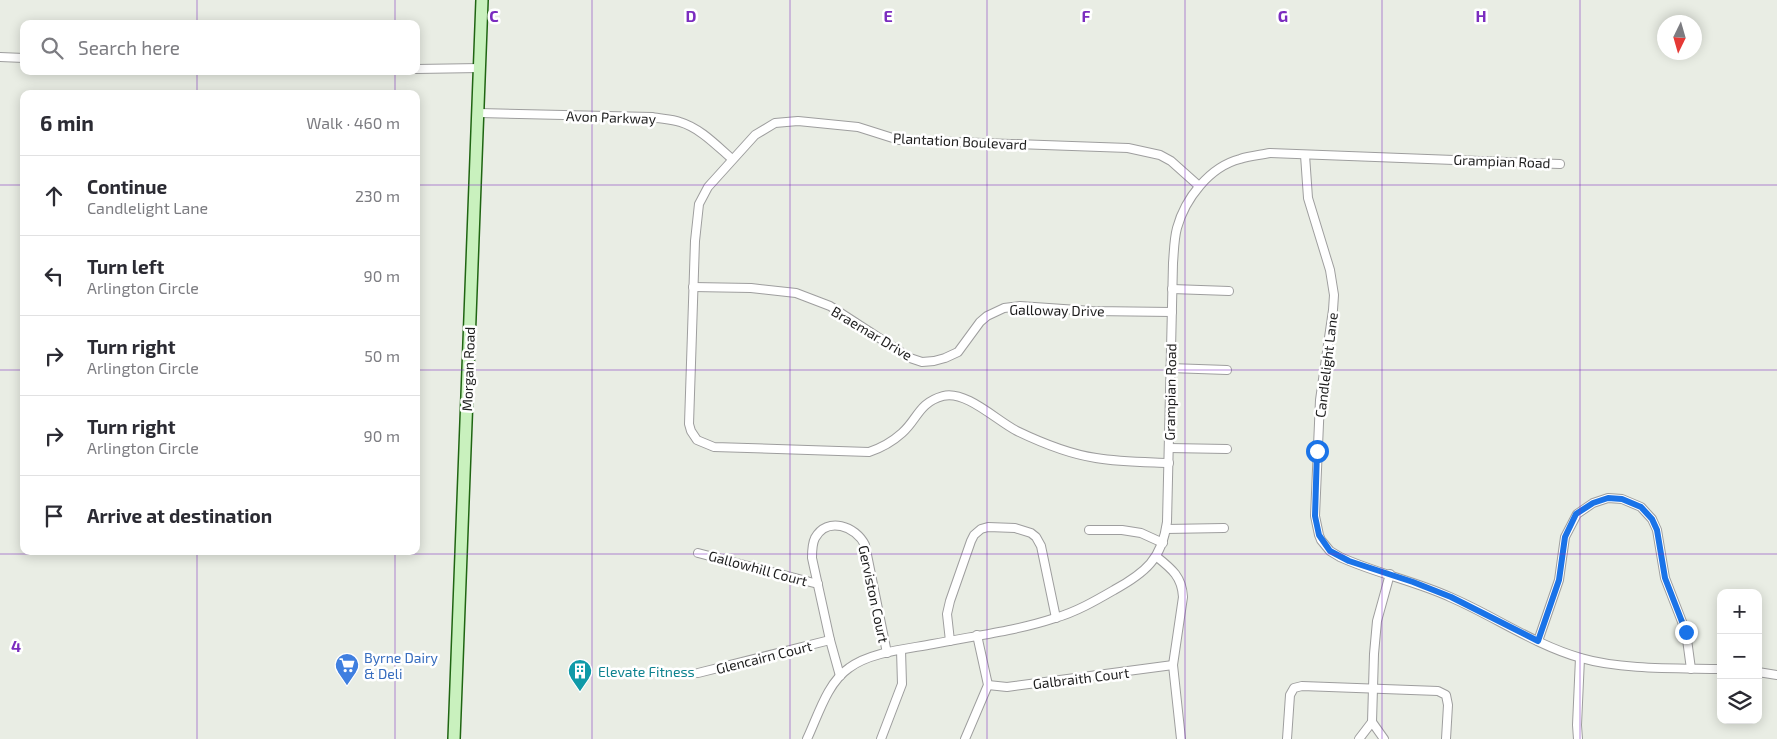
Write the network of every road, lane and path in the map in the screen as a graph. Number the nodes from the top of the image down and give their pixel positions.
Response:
1 (482, 0) edge
2 (0, 57) edge
3 (20, 58) edge
4 (480, 68) junction
5 (420, 69) edge
6 (479, 113) junction
7 (1305, 155) junction
8 (732, 159) junction
9 (1560, 164) dead end
10 (1199, 186) junction
11 (693, 287) junction
12 (1172, 289) junction
13 (1229, 291) dead end
14 (1172, 312) junction
15 (934, 361) joint
16 (1170, 368) junction
17 (1227, 370) dead end
18 (1169, 448) junction
19 (1227, 449) dead end
20 (1169, 463) junction
21 (1166, 528) junction
22 (1224, 528) dead end
23 (1089, 530) dead end
24 (1163, 543) junction
25 (698, 553) dead end
26 (1157, 557) junction
27 (1390, 574) junction
28 (818, 584) junction
29 (1056, 618) junction
30 (977, 635) junction
31 (830, 640) junction
32 (950, 640) junction
33 (1538, 641) junction
34 (901, 650) junction
35 (887, 654) junction
36 (1580, 658) junction
37 (1173, 665) junction
38 (1691, 668) junction
39 (1717, 669) edge
40 (1762, 673) edge
41 (698, 674) dead end
42 (1777, 675) edge
43 (840, 676) junction
44 (988, 685) junction
45 (1373, 687) junction
46 (1372, 722) junction
47 (454, 739) edge
48 (807, 739) edge
49 (881, 739) edge
50 (965, 739) edge
51 (1181, 739) edge
52 (1287, 739) edge
53 (1360, 739) edge
54 (1384, 739) edge
55 (1446, 739) edge
56 (1578, 739) edge

1 - 4 street, Morgan Road
2 - 3 street
4 - 5 street
4 - 6 street, Morgan Road
6 - 8 street, Avon Parkway
6 - 47 street, Morgan Road
7 - 9 street, Grampian Road
7 - 10 street, Grampian Road
7 - 27 street, Candlelight Lane
8 - 10 street, Plantation Boulevard
8 - 11 street, Plantation Boulevard
10 - 12 street, Grampian Road
11 - 15 street, Braemar Drive
11 - 20 street, Plantation Boulevard
12 - 13 street
12 - 14 street, Grampian Road
14 - 15 street, Galloway Drive
14 - 16 street, Grampian Road
16 - 17 street
16 - 18 street, Grampian Road
18 - 19 street
18 - 20 street, Grampian Road
20 - 21 street, Grampian Road
21 - 22 street
21 - 24 street, Grampian Road
23 - 24 street
24 - 26 street, Grampian Road
25 - 28 street, Gallowhill Court
26 - 29 street, Grampian Road
26 - 37 street
27 - 33 street, Candlelight Lane
27 - 45 street
28 - 31 street
28 - 35 street, Gerviston Court
29 - 30 street, Grampian Road
29 - 32 street
30 - 32 street, Grampian Road
30 - 44 street
31 - 41 street, Glencairn Court
31 - 43 street
32 - 34 street, Grampian Road
33 - 36 street, Candlelight Lane
33 - 38 street
34 - 35 street, Grampian Road
34 - 49 street
35 - 43 street, Grampian Road
36 - 38 street, Candlelight Lane
36 - 56 street
37 - 44 street, Galbraith Court
37 - 51 street
38 - 39 street, Candlelight Lane
40 - 42 street
43 - 48 street, Grampian Road
44 - 50 street
45 - 46 street
45 - 52 street
45 - 55 street
46 - 53 street
46 - 54 street

